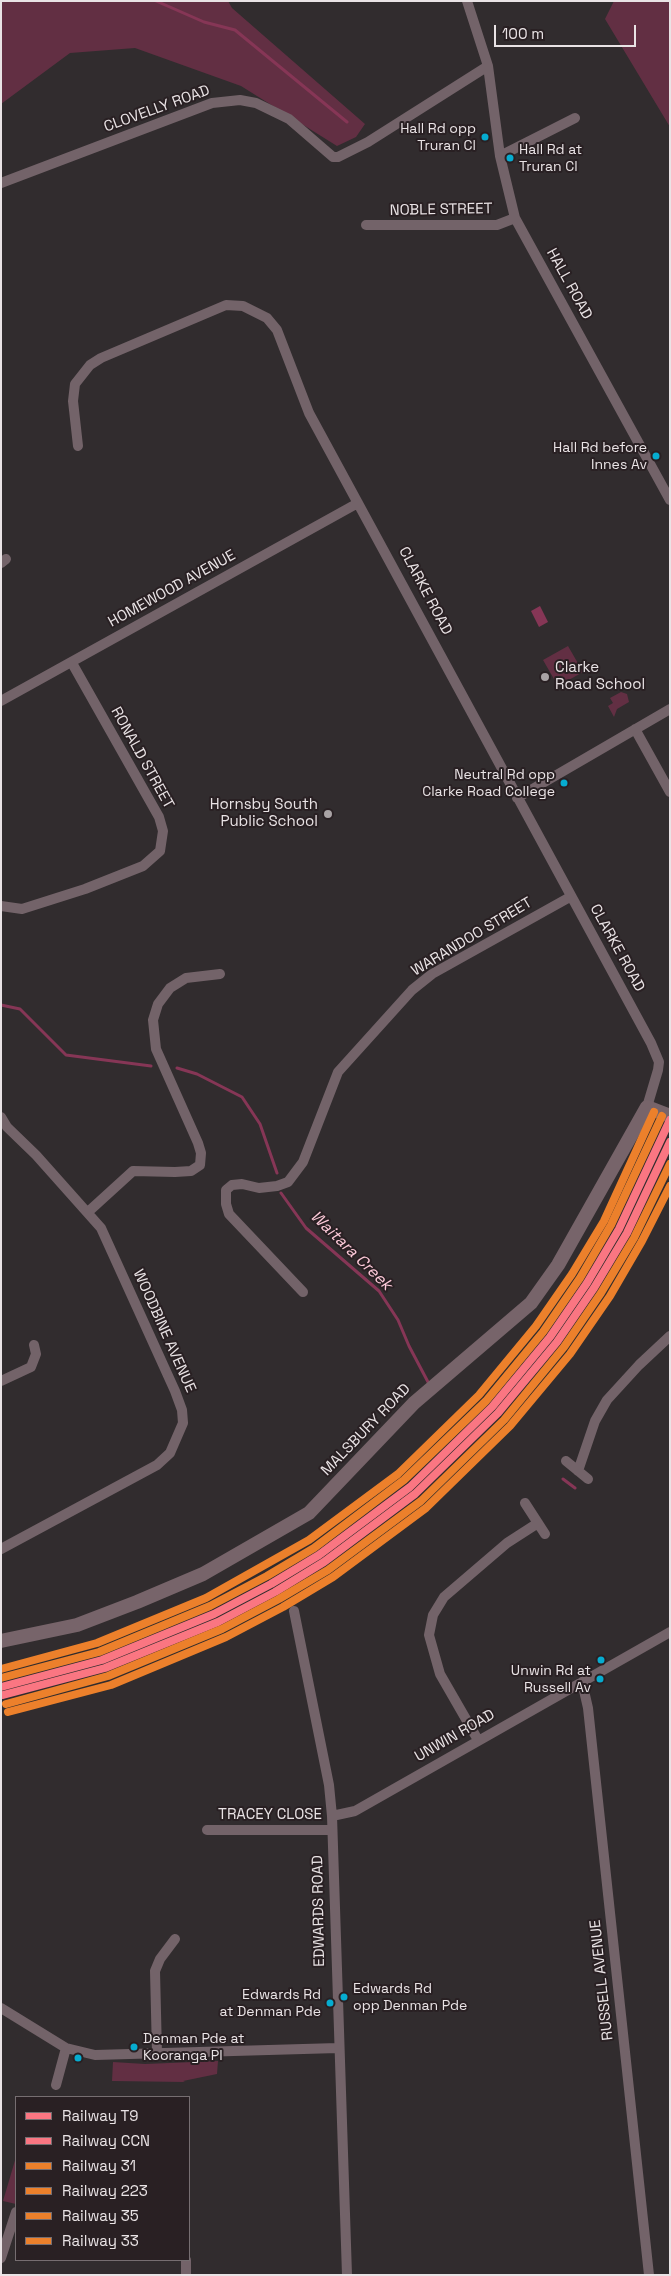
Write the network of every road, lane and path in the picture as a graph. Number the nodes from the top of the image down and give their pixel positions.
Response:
1 (467, 1) edge
2 (488, 66) junction
3 (575, 118) dead end
4 (500, 156) junction
5 (1, 183) edge
6 (515, 218) junction
7 (366, 225) dead end
8 (78, 446) dead end
9 (670, 500) edge
10 (358, 503) junction
11 (72, 662) junction
12 (1, 701) edge
13 (670, 709) edge
14 (635, 729) junction
15 (670, 792) edge
16 (517, 798) junction
17 (570, 897) junction
18 (1, 906) edge
19 (220, 974) dead end
20 (659, 1111) edge
21 (1, 1117) edge
22 (88, 1212) junction
23 (303, 1292) dead end
24 (670, 1336) edge
25 (34, 1345) dead end
26 (1, 1381) edge
27 (566, 1461) dead end
28 (578, 1471) junction
29 (588, 1478) dead end
30 (524, 1503) dead end
31 (538, 1523) junction
32 (545, 1534) dead end
33 (1, 1549) edge
34 (294, 1611) dead end
35 (670, 1632) edge
36 (1, 1642) edge
37 (582, 1682) junction
38 (478, 1740) junction
39 (332, 1816) junction
40 (207, 1830) dead end
41 (332, 1830) junction
42 (175, 1939) dead end
43 (1, 2008) edge
44 (66, 2048) junction
45 (338, 2048) junction
46 (157, 2053) junction
47 (56, 2086) dead end
48 (14, 2225) edge
49 (1, 2258) edge
50 (186, 2261) edge
51 (186, 2275) edge
52 (346, 2275) edge
53 (649, 2275) edge

1 - 2 street
2 - 4 street, HALL ROAD
2 - 5 street, CLOVELLY ROAD
3 - 4 street
4 - 6 street, HALL ROAD
6 - 7 street, NOBLE STREET
6 - 9 street, HALL ROAD
8 - 10 street, CLARKE ROAD
10 - 11 street, HOMEWOOD AVENUE
10 - 16 street, CLARKE ROAD
11 - 12 street, HOMEWOOD AVENUE
11 - 18 street, RONALD STREET
13 - 14 street
14 - 15 street
14 - 16 street
16 - 17 street, CLARKE ROAD
17 - 20 street, CLARKE ROAD
17 - 23 street, WARANDOO STREET
19 - 22 street
20 - 36 street, MALSBURY ROAD
21 - 22 street, WOODBINE AVENUE
22 - 33 street, WOODBINE AVENUE
24 - 28 street
25 - 26 street
27 - 28 street
28 - 29 street
30 - 31 street
31 - 32 street
31 - 38 street
34 - 39 street, EDWARDS ROAD
35 - 37 street, UNWIN ROAD
37 - 38 street, UNWIN ROAD
37 - 53 street, RUSSELL AVENUE
38 - 39 street, UNWIN ROAD
39 - 41 street, EDWARDS ROAD
40 - 41 street, TRACEY CLOSE
41 - 45 street, EDWARDS ROAD
42 - 46 street
43 - 44 street
44 - 46 street
44 - 47 street
45 - 46 street
45 - 52 street, EDWARDS ROAD
48 - 49 street
50 - 51 street

